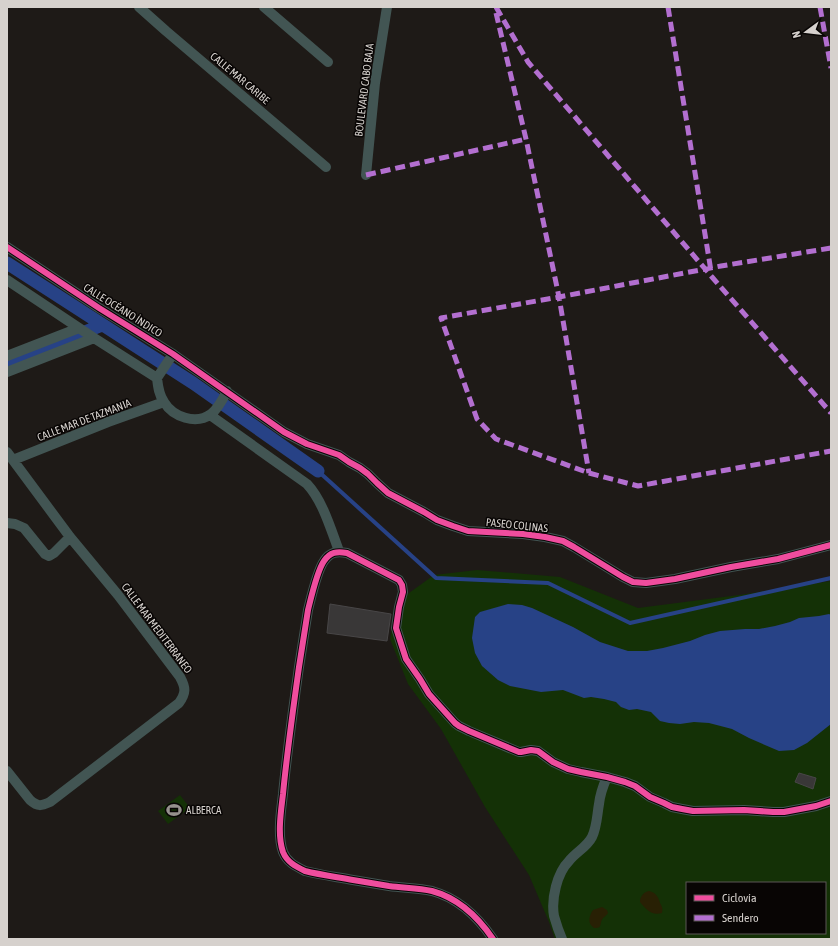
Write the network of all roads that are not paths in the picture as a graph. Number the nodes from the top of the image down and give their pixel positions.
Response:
1 (139, 7) edge
2 (264, 7) edge
3 (387, 7) edge
4 (328, 62) dead end
5 (326, 167) dead end
6 (366, 175) dead end
7 (7, 247) edge
8 (7, 280) edge
9 (79, 328) junction
10 (93, 338) junction
11 (7, 356) edge
12 (165, 366) junction
13 (7, 372) edge
14 (225, 394) junction
15 (164, 402) junction
16 (213, 411) junction
17 (10, 456) edge
18 (7, 523) edge
19 (70, 536) junction
20 (831, 546) edge
21 (339, 551) junction
22 (7, 771) edge
23 (607, 777) junction
24 (831, 801) edge
25 (493, 939) edge
26 (562, 939) edge

1 - 5 street, CALLE MAR CARIBE
2 - 4 street
3 - 6 street, BOULEVARD CABO BAJA
7 - 12 street, CALLE OCÉANO ÍNDICO
8 - 9 street, CALLE OCÉANO ÍNDICO
9 - 10 street, CALLE OCÉANO ÍNDICO
9 - 11 street
10 - 12 street, CALLE OCÉANO ÍNDICO
10 - 13 street
12 - 14 street, CALLE OCÉANO ÍNDICO
12 - 15 street
14 - 16 street
14 - 20 street, PASEO COLINAS
15 - 16 street
15 - 17 street, CALLE MAR DE TAZMANIA
16 - 21 street
17 - 19 street, CALLE MAR MEDITERRANEO
18 - 19 street
19 - 22 street, CALLE MAR MEDITERRANEO
21 - 23 street
21 - 25 street
23 - 24 street
23 - 26 street

